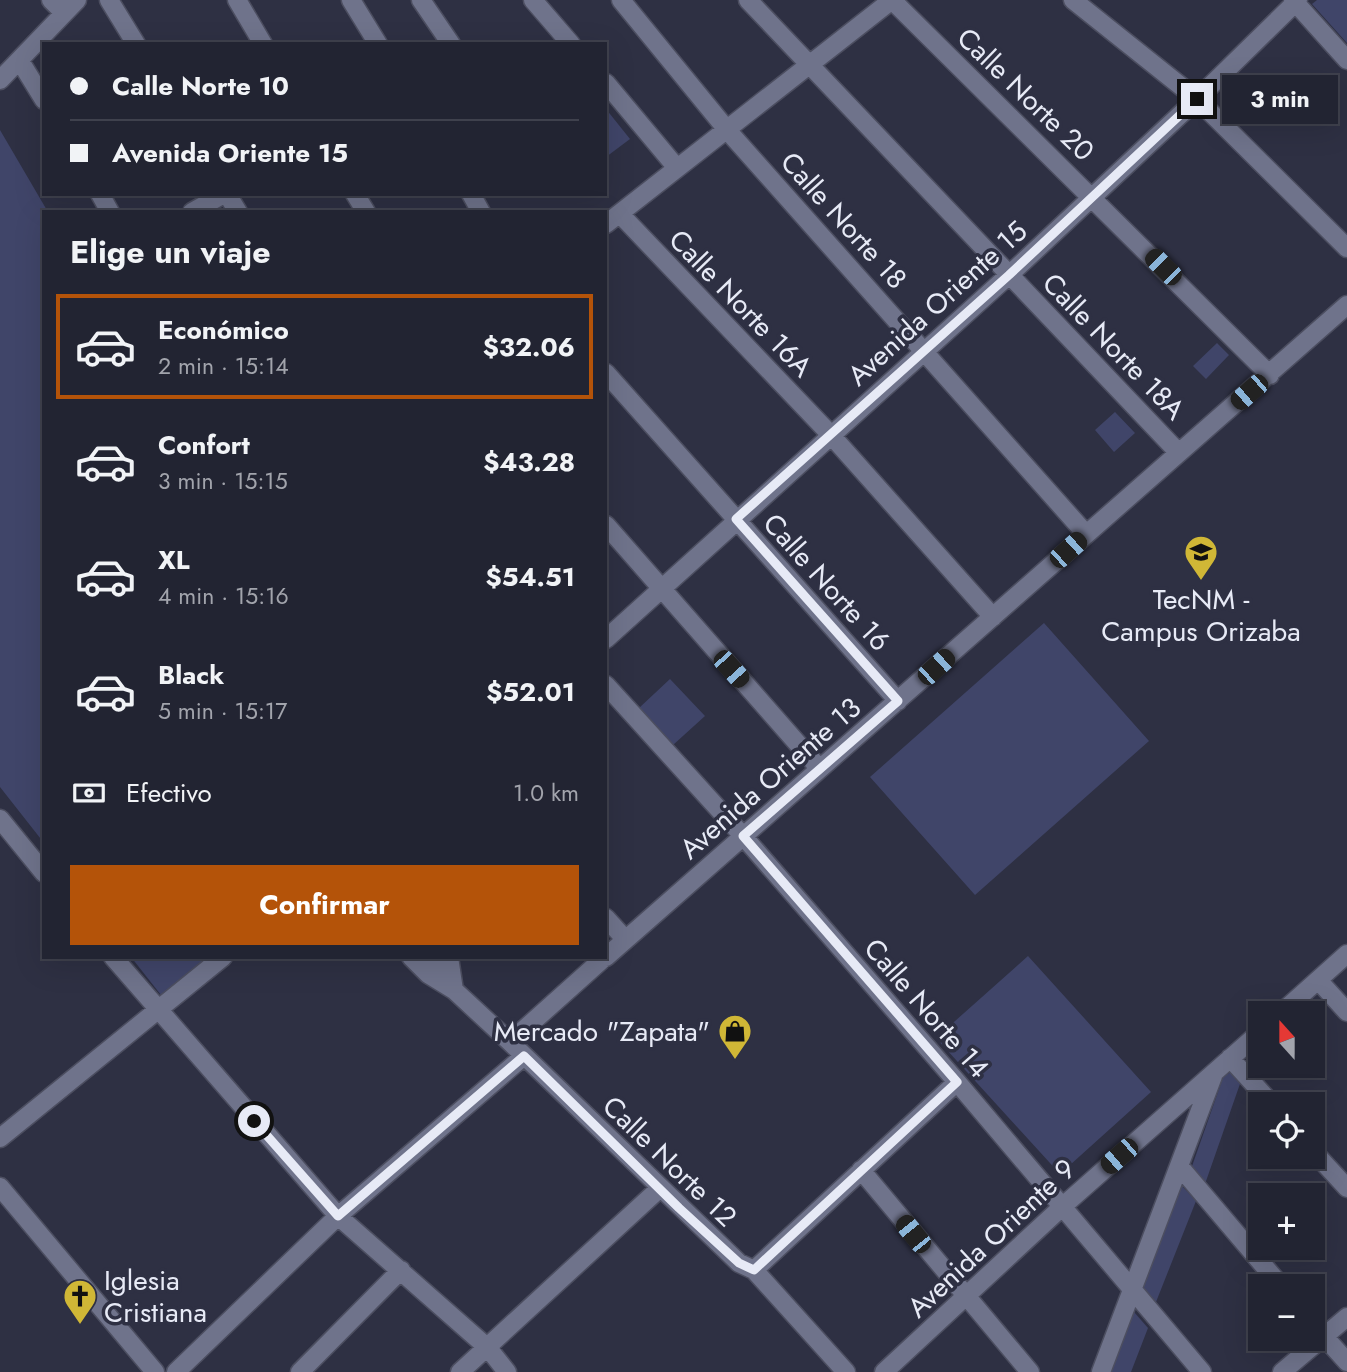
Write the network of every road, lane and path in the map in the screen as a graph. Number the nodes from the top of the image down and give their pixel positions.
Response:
1 (77, 0) edge
2 (109, 0) edge
3 (237, 0) edge
4 (351, 0) edge
5 (421, 0) edge
6 (533, 0) edge
7 (621, 0) edge
8 (748, 0) edge
9 (892, 0) edge
10 (1073, 0) edge
11 (1296, 1) edge
12 (57, 7) edge
13 (135, 42) edge
14 (262, 42) edge
15 (377, 42) edge
16 (450, 42) edge
17 (569, 42) edge
18 (1347, 60) edge
19 (20, 61) junction
20 (810, 62) junction
21 (0, 80) edge
22 (608, 91) edge
23 (42, 97) edge
24 (1197, 99) junction
25 (728, 131) junction
26 (677, 168) junction
27 (1092, 195) junction
28 (221, 196) edge
29 (196, 210) edge
30 (612, 219) edge
31 (1347, 248) edge
32 (1009, 275) junction
33 (1347, 305) edge
34 (925, 349) junction
35 (607, 374) edge
36 (1270, 374) junction
37 (830, 434) junction
38 (1179, 453) junction
39 (736, 519) junction
40 (607, 526) edge
41 (1086, 534) junction
42 (661, 589) junction
43 (993, 617) junction
44 (607, 638) edge
45 (607, 686) edge
46 (898, 701) junction
47 (819, 768) junction
48 (0, 819) edge
49 (743, 836) junction
50 (42, 871) edge
51 (607, 919) edge
52 (625, 939) junction
53 (1347, 954) edge
54 (607, 955) edge
55 (115, 959) edge
56 (221, 959) edge
57 (421, 959) edge
58 (603, 959) edge
59 (440, 963) edge
60 (1318, 980) junction
61 (454, 990) junction
62 (1294, 1001) edge
63 (157, 1010) junction
64 (1347, 1012) edge
65 (510, 1042) junction
66 (1248, 1042) edge
67 (524, 1056) junction
68 (1230, 1058) junction
69 (1214, 1073) junction
70 (957, 1082) junction
71 (1261, 1092) edge
72 (0, 1138) edge
73 (1325, 1164) edge
74 (1180, 1167) junction
75 (861, 1170) junction
76 (0, 1187) edge
77 (1347, 1188) edge
78 (659, 1189) junction
79 (1063, 1206) junction
80 (338, 1216) junction
81 (401, 1270) junction
82 (754, 1270) junction
83 (1271, 1274) edge
84 (1133, 1292) junction
85 (964, 1298) junction
86 (1347, 1317) edge
87 (1325, 1327) edge
88 (1325, 1338) edge
89 (488, 1348) junction
90 (1300, 1351) edge
91 (1347, 1362) edge
92 (156, 1372) edge
93 (176, 1372) edge
94 (300, 1372) edge
95 (460, 1372) edge
96 (507, 1372) edge
97 (846, 1372) edge
98 (884, 1372) edge
99 (1030, 1372) edge
100 (1101, 1372) edge
101 (1202, 1372) edge
102 (1282, 1372) edge

1 - 12 street
2 - 13 street
3 - 14 street
4 - 15 street
5 - 16 street
6 - 17 street
7 - 25 street, Calle Norte 18
8 - 20 street, Calle Norte 18A
9 - 20 street
9 - 27 street, Calle Norte 20
10 - 24 street
11 - 18 street
11 - 24 street, Avenida Oriente 15
12 - 19 street
19 - 21 street
19 - 23 street
20 - 25 street
20 - 32 street, Calle Norte 18A
22 - 26 street
24 - 27 street, Avenida Oriente 15
24 - 31 street
25 - 26 street
25 - 34 street, Calle Norte 18
26 - 30 street
27 - 32 street, Avenida Oriente 15
27 - 36 street, Calle Norte 20
28 - 29 street
30 - 37 street, Calle Norte 16A
32 - 34 street, Avenida Oriente 15
32 - 38 street, Calle Norte 18A
33 - 36 street, Avenida Oriente 13
34 - 37 street, Avenida Oriente 15
34 - 41 street, Calle Norte 18
35 - 39 street, Calle Norte 16
36 - 38 street, Avenida Oriente 13
37 - 39 street, Avenida Oriente 15
37 - 43 street, Calle Norte 16A
38 - 41 street, Avenida Oriente 13
39 - 42 street, Avenida Oriente 15
39 - 46 street, Calle Norte 16
40 - 42 street
41 - 43 street, Avenida Oriente 13
42 - 44 street, Avenida Oriente 15
42 - 47 street
43 - 46 street, Avenida Oriente 13
45 - 49 street, Calle Norte 14
46 - 47 street, Avenida Oriente 13
47 - 49 street, Avenida Oriente 13
48 - 50 street
49 - 52 street, Avenida Oriente 13
49 - 70 street, Calle Norte 14
51 - 52 street
52 - 54 street, Avenida Oriente 13
53 - 60 street
55 - 63 street
56 - 63 street
57 - 59 street, Calle Norte 12
58 - 65 street, Avenida Oriente 13
59 - 61 street
59 - 61 street, Calle Norte 12
60 - 62 street
60 - 64 street
61 - 65 street, Calle Norte 12
63 - 72 street
63 - 80 street
65 - 67 street, Calle Norte 12
66 - 68 street, Avenida Oriente 9
67 - 78 street, Calle Norte 12
67 - 80 street
68 - 69 street, Avenida Oriente 9
68 - 71 street
69 - 74 street
69 - 79 street, Avenida Oriente 9
70 - 75 street
70 - 79 street, Calle Norte 14
73 - 77 street
74 - 83 street
74 - 84 street
75 - 82 street
75 - 85 street
76 - 92 street
78 - 82 street, Calle Norte 12
78 - 89 street
79 - 84 street, Calle Norte 14
79 - 85 street, Avenida Oriente 9
80 - 81 street
80 - 93 street
81 - 89 street
81 - 94 street
82 - 97 street, Calle Norte 12
84 - 100 street
84 - 101 street, Calle Norte 14
85 - 98 street, Avenida Oriente 9
85 - 99 street
86 - 87 street
88 - 91 street
89 - 95 street
89 - 96 street
90 - 102 street

